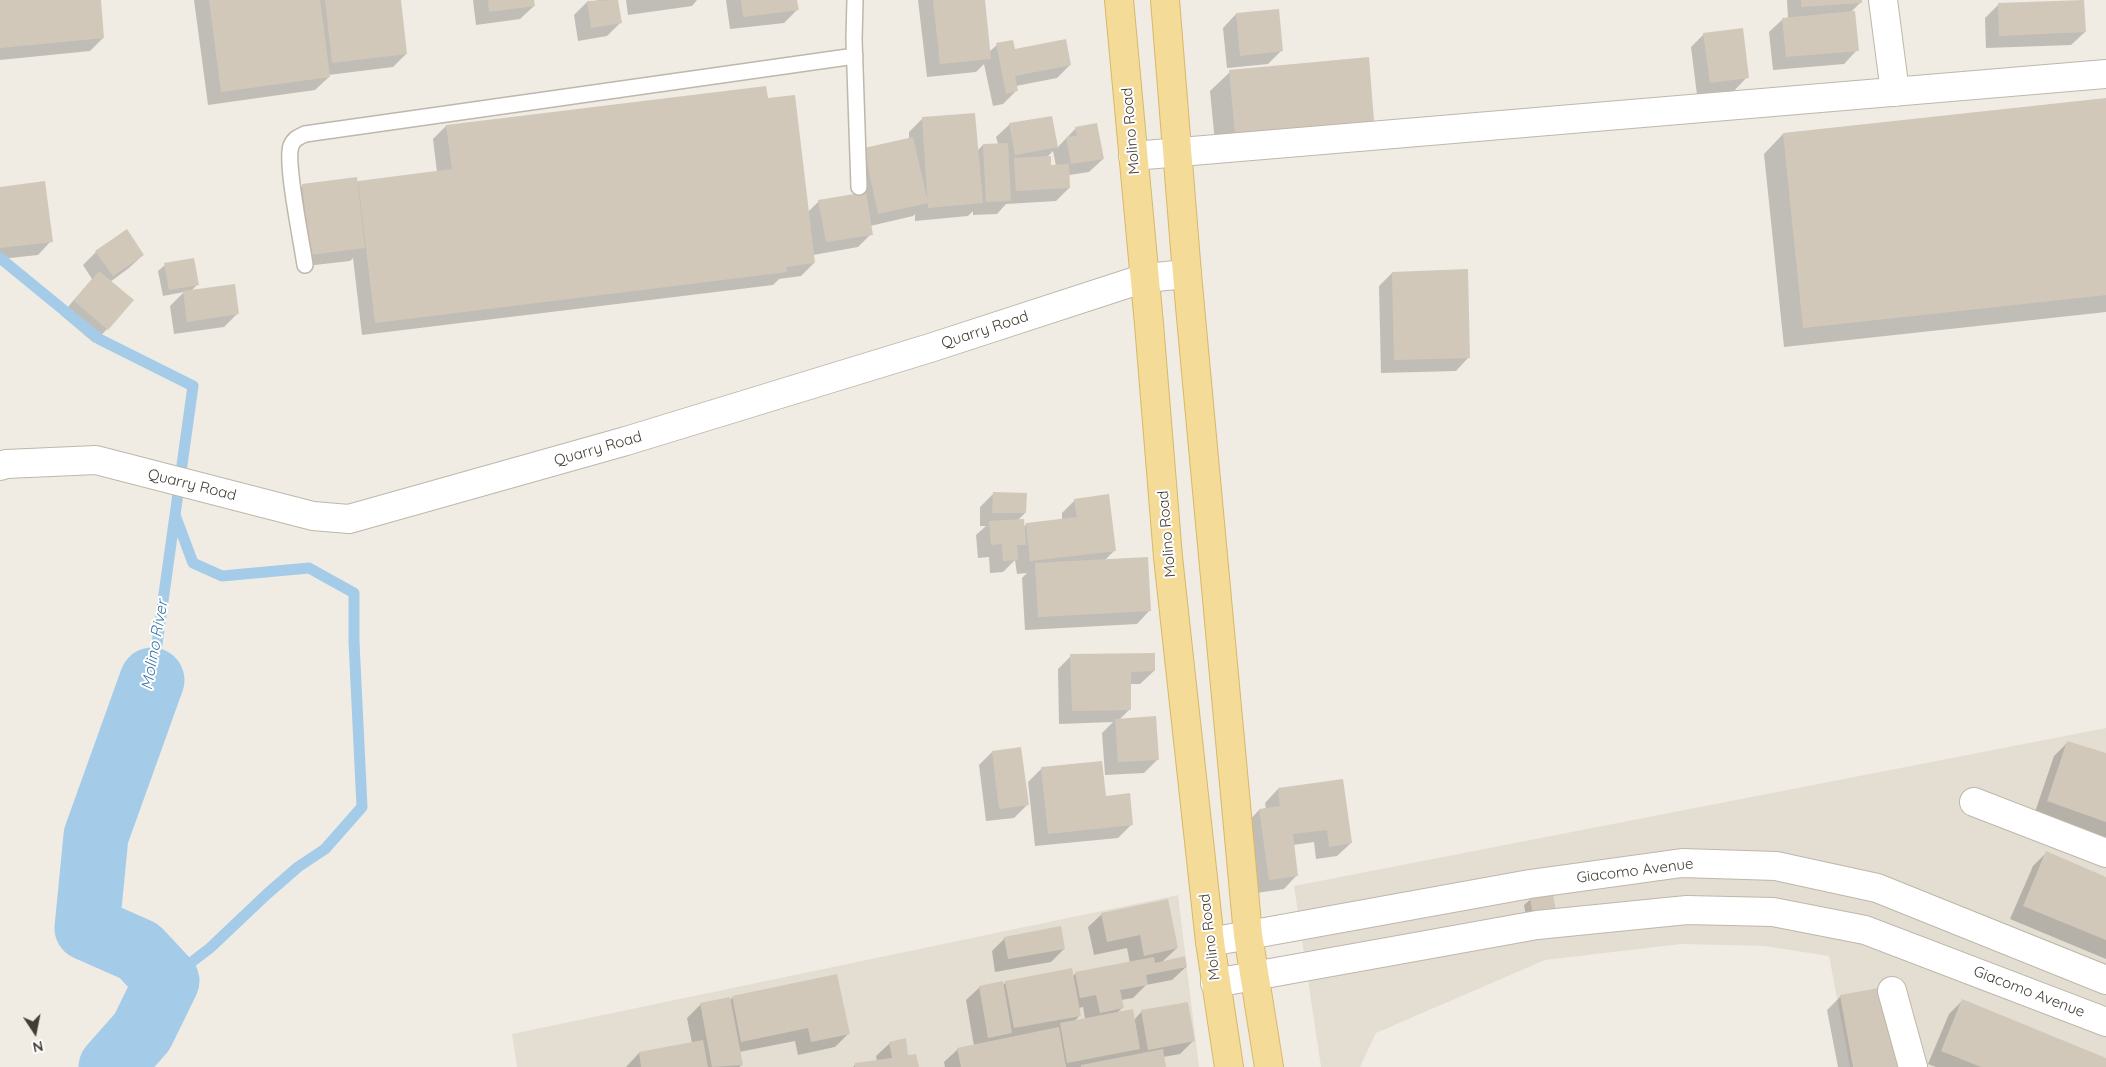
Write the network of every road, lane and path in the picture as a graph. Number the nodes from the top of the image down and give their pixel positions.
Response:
1 (855, 0) edge
2 (1119, 0) edge
3 (1165, 0) edge
4 (1883, 0) edge
5 (854, 56) junction
6 (2106, 74) edge
7 (1895, 92) junction
8 (1177, 152) junction
9 (1134, 156) junction
10 (859, 187) dead end
11 (305, 265) dead end
12 (1187, 274) junction
13 (1145, 278) junction
14 (0, 466) edge
15 (1974, 802) dead end
16 (2106, 853) edge
17 (1248, 935) junction
18 (1210, 942) junction
19 (1254, 976) junction
20 (2106, 980) edge
21 (1215, 983) junction
22 (1892, 991) dead end
23 (2106, 1022) edge
24 (1229, 1067) edge
25 (1269, 1067) edge
26 (1913, 1067) edge

1 - 5 lane
2 - 9 main road, Molino Road
3 - 8 main road
4 - 7 street
5 - 10 lane
5 - 11 lane
6 - 7 street
7 - 8 street
8 - 9 street
8 - 12 main road
9 - 13 main road, Molino Road
12 - 13 street, Quarry Road
12 - 17 main road
13 - 14 street, Quarry Road
13 - 18 main road, Molino Road
15 - 16 street
17 - 18 street, Giacomo Avenue
17 - 19 main road
17 - 20 street, Giacomo Avenue
18 - 21 main road, Molino Road
19 - 21 street, Giacomo Avenue
19 - 23 street, Giacomo Avenue
19 - 25 main road
21 - 24 main road, Molino Road
22 - 26 street

